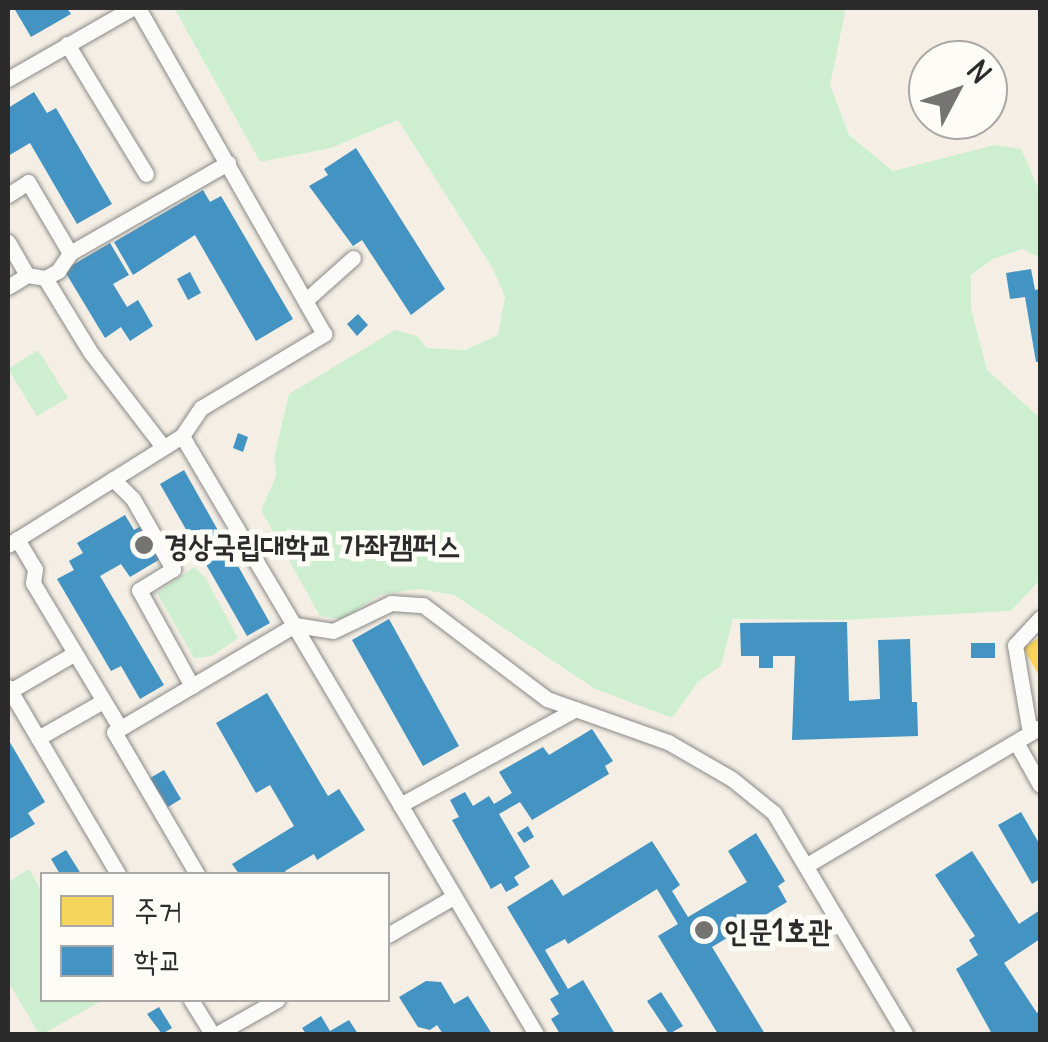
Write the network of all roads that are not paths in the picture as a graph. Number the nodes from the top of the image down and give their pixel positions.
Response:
1 (135, 8) edge
2 (67, 44) junction
3 (8, 79) edge
4 (228, 162) junction
5 (146, 174) dead end
6 (8, 194) edge
7 (8, 242) edge
8 (70, 252) junction
9 (354, 258) dead end
10 (27, 275) junction
11 (45, 278) junction
12 (8, 287) edge
13 (306, 300) junction
14 (182, 436) junction
15 (163, 447) junction
16 (113, 479) junction
17 (12, 542) edge
18 (1040, 618) edge
19 (295, 625) junction
20 (74, 654) junction
21 (192, 686) junction
22 (9, 689) edge
23 (104, 701) junction
24 (576, 709) junction
25 (120, 728) junction
26 (1029, 734) edge
27 (38, 738) junction
28 (1040, 786) edge
29 (400, 805) junction
30 (808, 865) junction
31 (117, 872) edge
32 (196, 872) edge
33 (453, 897) junction
34 (390, 934) edge
35 (192, 1002) edge
36 (270, 1002) edge
37 (214, 1034) edge
38 (536, 1034) edge
39 (905, 1034) edge

1 - 2 street
1 - 4 street
2 - 3 street
2 - 5 street
4 - 8 street
4 - 13 street
6 - 8 street
7 - 10 street
8 - 11 street
9 - 13 street
10 - 11 street
10 - 12 street
11 - 15 street
13 - 14 street
14 - 15 street
14 - 19 street
15 - 16 street
16 - 17 street
16 - 21 street
17 - 20 street
18 - 26 street
19 - 21 street
19 - 24 street
19 - 29 street
20 - 22 street
20 - 23 street
21 - 25 street
22 - 27 street
23 - 25 street
23 - 27 street
24 - 29 street
24 - 30 street
25 - 32 street
26 - 28 street
26 - 30 street
27 - 31 street
29 - 33 street
30 - 39 street
33 - 34 street
33 - 38 street
35 - 37 street
36 - 37 street

